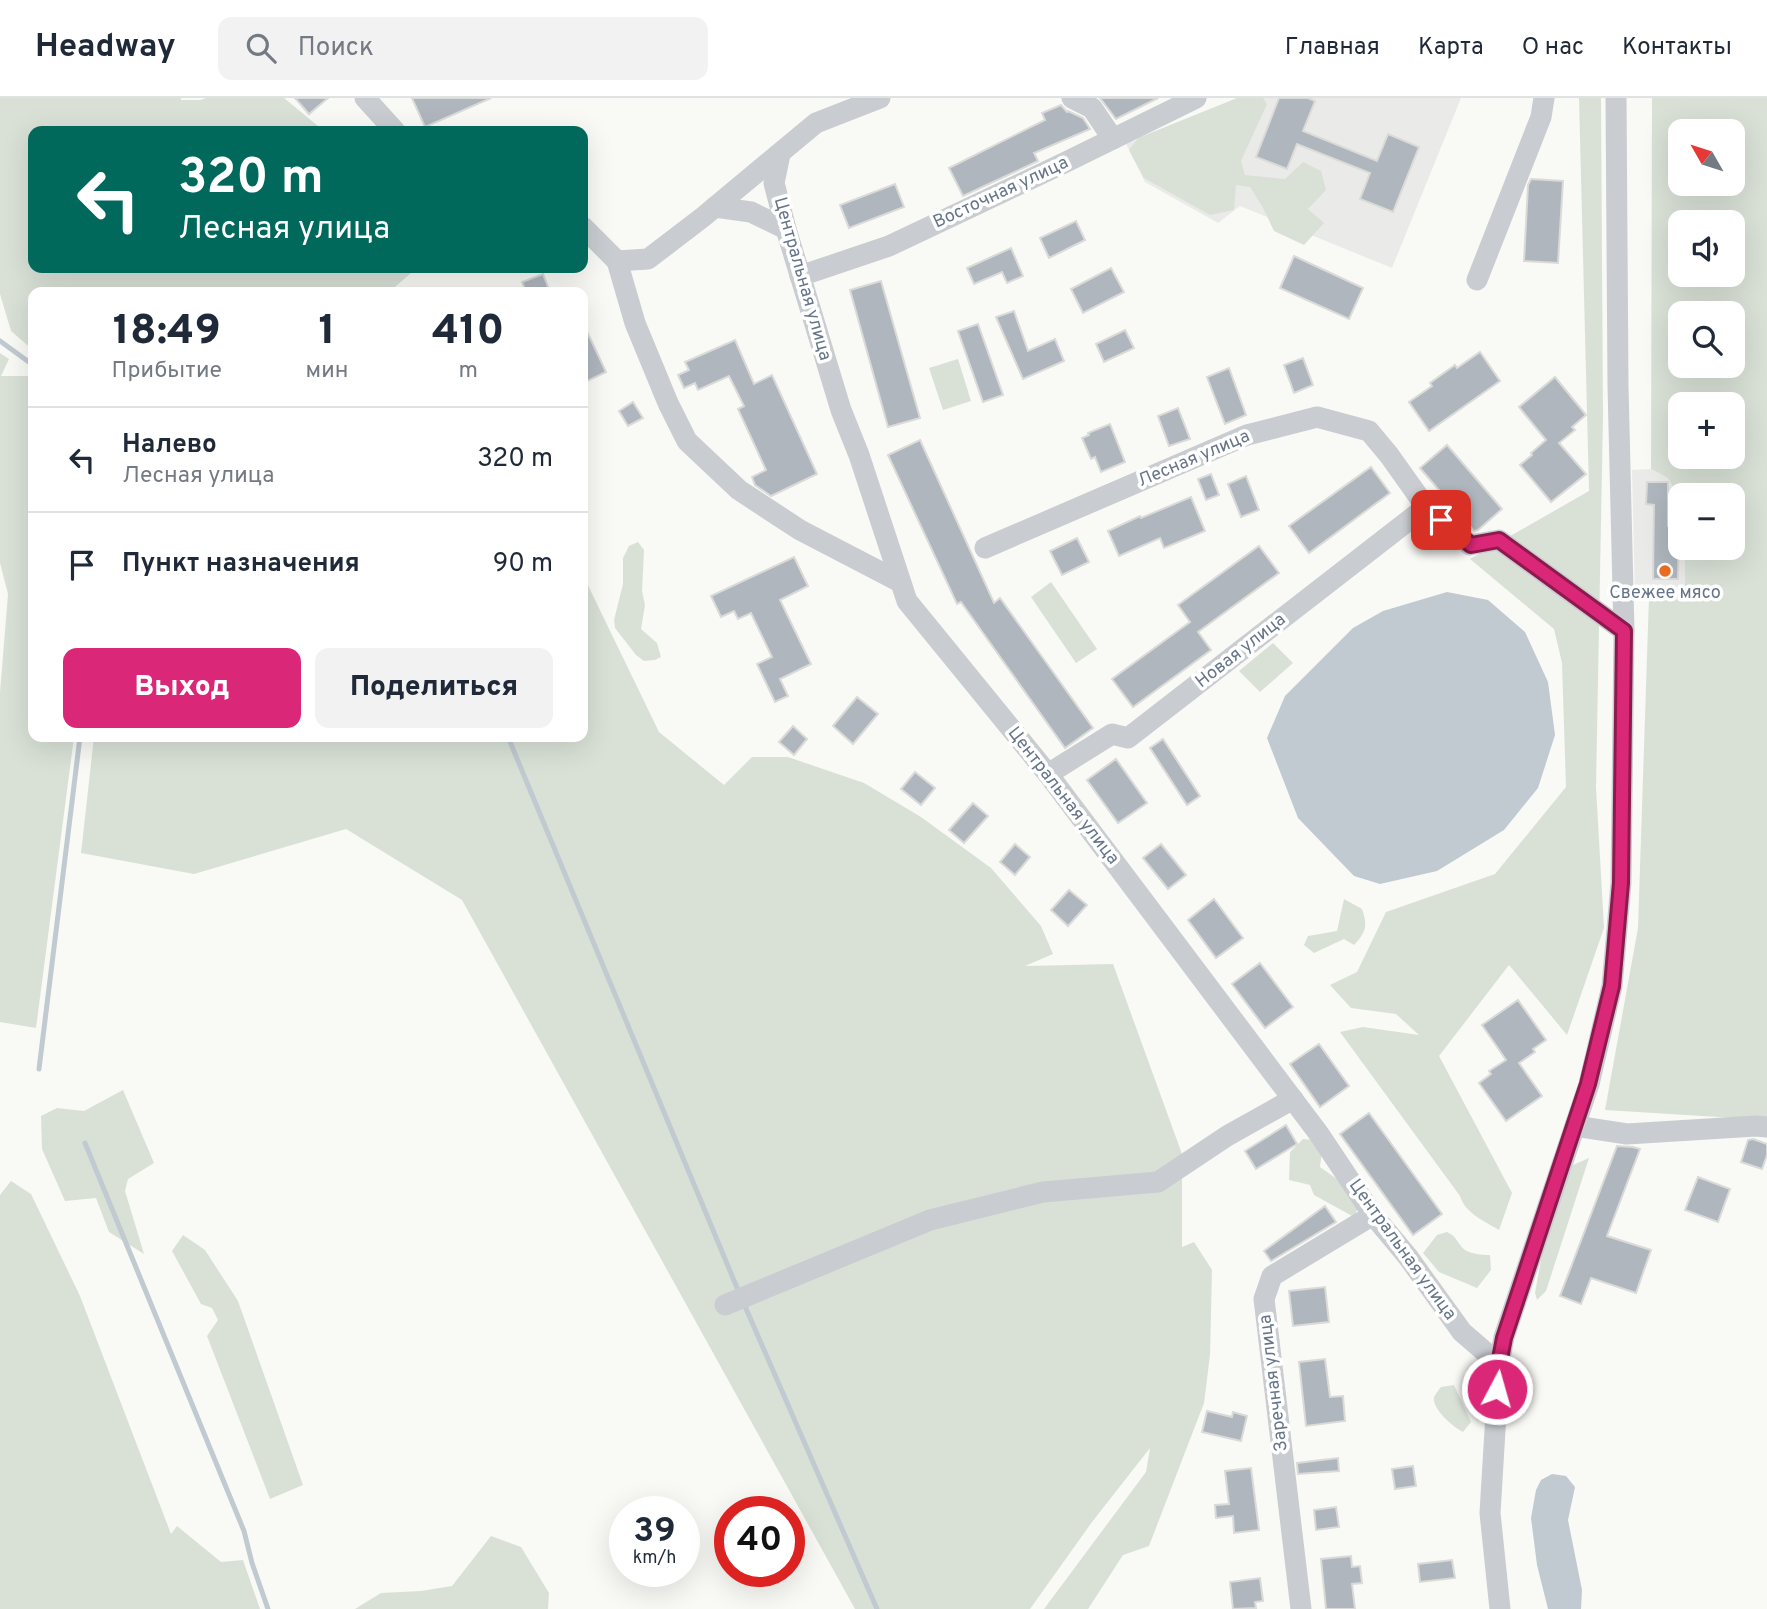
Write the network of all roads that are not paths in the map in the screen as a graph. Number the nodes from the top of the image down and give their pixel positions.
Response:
1 (365, 98) edge
2 (880, 98) edge
3 (1072, 98) edge
4 (1196, 98) edge
5 (1544, 98) edge
6 (1616, 98) edge
7 (390, 126) edge
8 (1113, 139) junction
9 (780, 154) junction
10 (715, 207) junction
11 (786, 229) junction
12 (588, 232) edge
13 (617, 261) junction
14 (800, 276) junction
15 (1477, 280) dead end
16 (1426, 507) junction
17 (985, 548) dead end
18 (900, 582) junction
19 (1624, 631) junction
20 (1048, 774) junction
21 (1293, 1100) junction
22 (1575, 1126) junction
23 (1767, 1127) edge
24 (1373, 1215) junction
25 (725, 1305) dead end
26 (1499, 1364) junction
27 (1301, 1609) edge
28 (1500, 1609) edge

1 - 7 street
2 - 9 street
3 - 8 street
4 - 8 street, Восточная улица
5 - 15 street
6 - 19 street
8 - 14 street, Восточная улица
9 - 10 street
9 - 11 street, Центральная улица
10 - 11 street
10 - 13 street
11 - 14 street, Центральная улица
12 - 13 street
13 - 18 street
14 - 18 street, Центральная улица
16 - 17 street, Лесная улица
16 - 19 street, Лесная улица
16 - 20 street, Новая улица
18 - 20 street, Центральная улица
19 - 22 street
20 - 21 street, Центральная улица
21 - 24 street, Центральная улица
21 - 25 street
22 - 23 street
22 - 26 street
24 - 26 street, Центральная улица
24 - 27 street, Заречная улица
26 - 28 street

